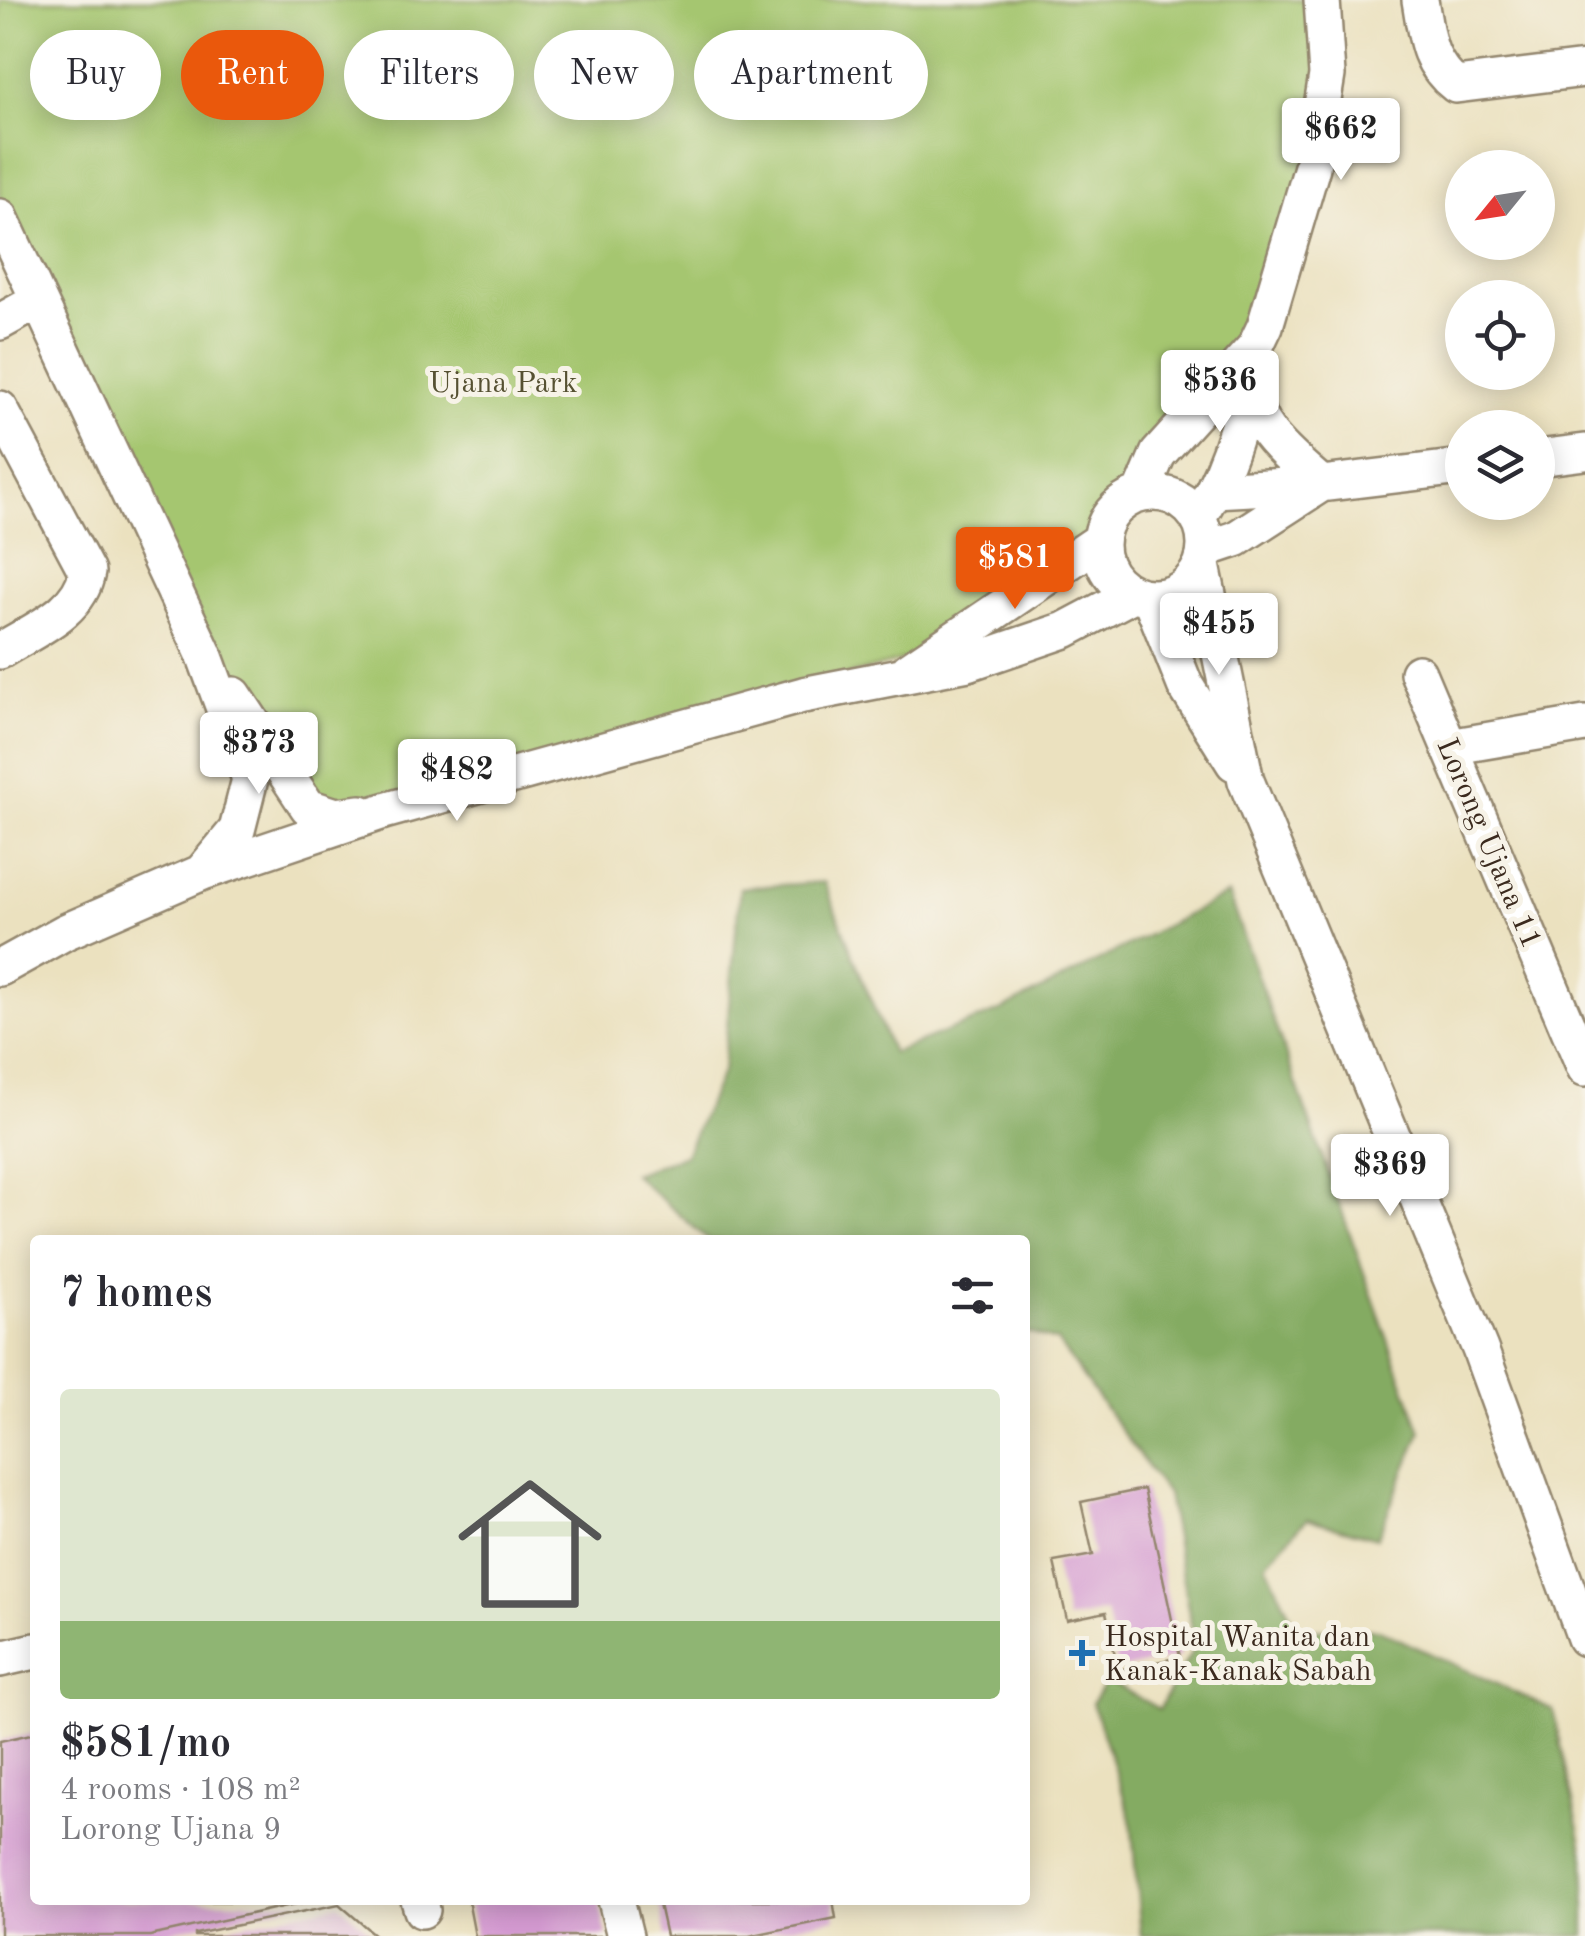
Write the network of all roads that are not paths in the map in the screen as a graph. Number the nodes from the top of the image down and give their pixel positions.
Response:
1 (1322, 0) edge
2 (1420, 0) edge
3 (1585, 69) edge
4 (0, 217) edge
5 (38, 301) junction
6 (0, 322) edge
7 (1253, 364) junction
8 (0, 409) edge
9 (1585, 452) edge
10 (1555, 456) edge
11 (1445, 468) edge
12 (1321, 484) junction
13 (1141, 494) junction
14 (1205, 530) junction
15 (1101, 540) junction
16 (1141, 595) junction
17 (0, 651) edge
18 (204, 654) junction
19 (908, 671) junction
20 (1418, 673) dead end
21 (1585, 724) edge
22 (1449, 747) junction
23 (1246, 780) junction
24 (384, 811) junction
25 (202, 872) junction
26 (0, 968) edge
27 (1583, 1056) edge
28 (1585, 1638) edge
29 (30, 1652) edge
30 (0, 1659) edge
31 (617, 1905) edge
32 (625, 1936) edge

1 - 7 street
2 - 3 street
4 - 5 street
5 - 6 street
5 - 18 street
7 - 12 street
7 - 13 street
7 - 14 street
8 - 17 street
9 - 10 street
11 - 12 street
12 - 14 street
12 - 14 street
13 - 14 street
13 - 15 street
14 - 16 street
14 - 23 street
15 - 16 street
15 - 19 street
16 - 19 street
16 - 23 street
18 - 24 street
18 - 25 street
19 - 24 street
20 - 22 street, Lorong Ujana 11
21 - 22 street
22 - 27 street, Lorong Ujana 11
23 - 28 street
24 - 25 street
25 - 26 street
29 - 30 street
31 - 32 street

